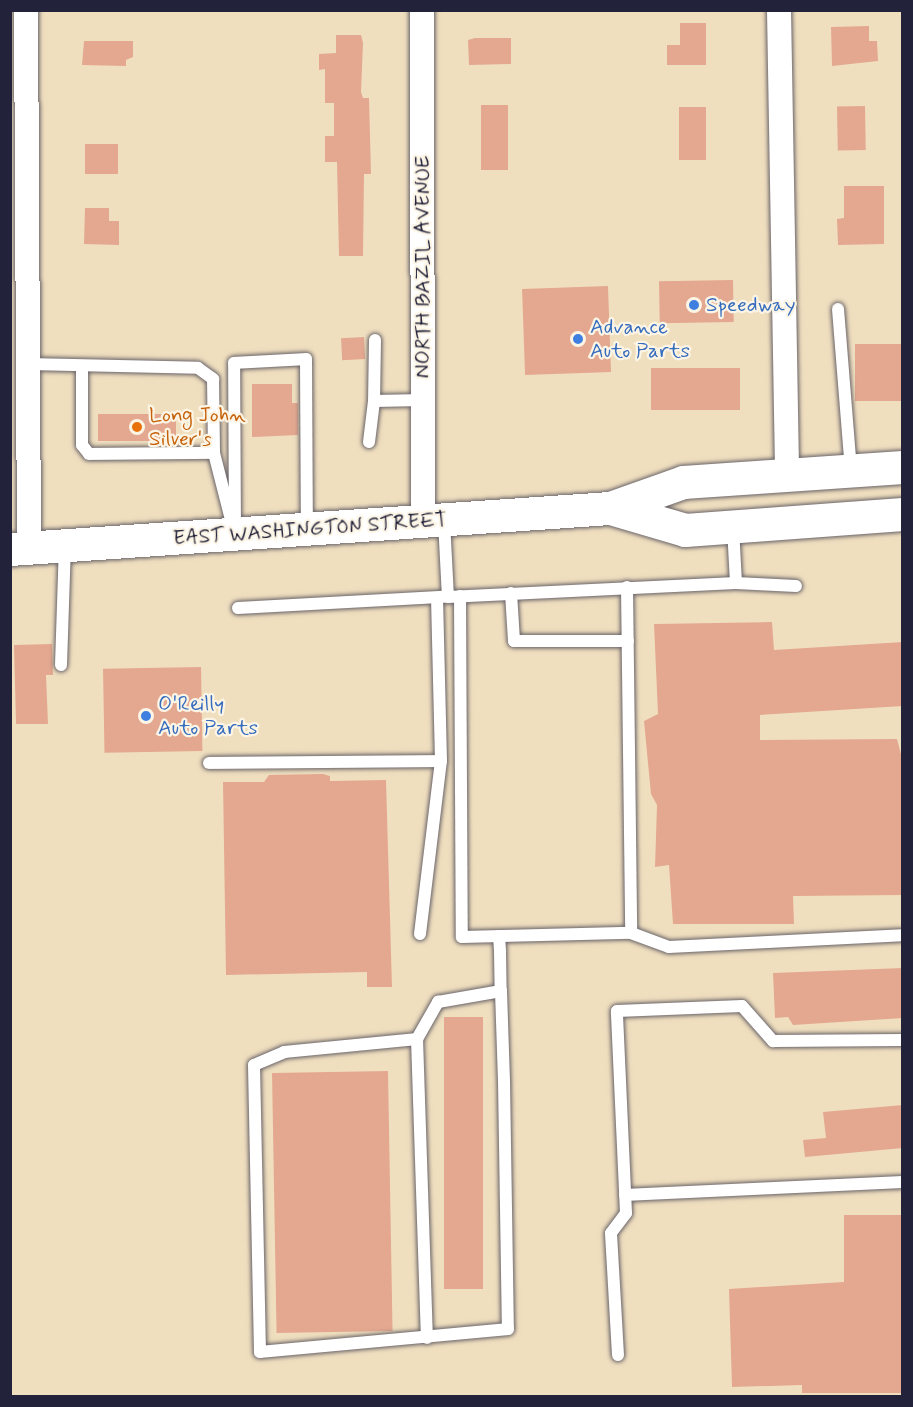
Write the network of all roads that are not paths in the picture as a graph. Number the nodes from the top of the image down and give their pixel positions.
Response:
1 (27, 10) edge
2 (422, 10) edge
3 (779, 10) edge
4 (838, 309) dead end
5 (375, 340) dead end
6 (28, 364) junction
7 (82, 367) junction
8 (423, 400) junction
9 (374, 401) junction
10 (369, 442) dead end
11 (214, 453) junction
12 (903, 467) edge
13 (851, 470) junction
14 (787, 475) junction
15 (609, 507) junction
16 (903, 514) edge
17 (434, 522) junction
18 (733, 526) junction
19 (307, 530) junction
20 (235, 535) junction
21 (65, 545) junction
22 (20, 548) edge
23 (736, 583) junction
24 (796, 586) dead end
25 (627, 587) junction
26 (511, 593) junction
27 (448, 597) junction
28 (238, 608) dead end
29 (628, 641) junction
30 (61, 665) dead end
31 (441, 760) junction
32 (209, 763) dead end
33 (631, 933) junction
34 (420, 934) dead end
35 (903, 935) edge
36 (499, 936) junction
37 (501, 991) junction
38 (417, 1039) junction
39 (903, 1040) edge
40 (903, 1182) edge
41 (625, 1195) junction
42 (427, 1338) junction
43 (618, 1355) dead end

1 - 6 street
2 - 8 street, NORTH BAZIL AVENUE
3 - 14 street
4 - 13 lane
5 - 9 lane
6 - 7 lane
6 - 22 street
7 - 11 lane
7 - 11 lane
8 - 9 lane
8 - 17 street, NORTH BAZIL AVENUE
9 - 10 lane
11 - 20 lane
12 - 13 main road, EAST WASHINGTON STREET
13 - 14 main road, EAST WASHINGTON STREET
14 - 15 main road, EAST WASHINGTON STREET
15 - 17 main road, EAST WASHINGTON STREET
15 - 18 main road, EAST WASHINGTON STREET
16 - 18 main road, EAST WASHINGTON STREET
17 - 19 main road, EAST WASHINGTON STREET
17 - 27 lane
18 - 23 lane
19 - 20 main road, EAST WASHINGTON STREET
19 - 20 lane
20 - 21 main road, EAST WASHINGTON STREET
21 - 22 main road, EAST WASHINGTON STREET
21 - 30 lane
23 - 24 lane
23 - 25 lane
25 - 26 lane
25 - 29 lane
26 - 27 lane
26 - 29 lane
27 - 28 lane
27 - 31 lane
27 - 36 lane
29 - 33 lane
31 - 32 lane
31 - 34 lane
33 - 35 lane
33 - 36 lane
36 - 37 lane
37 - 38 lane
37 - 42 lane
38 - 42 lane
38 - 42 lane
39 - 41 lane
40 - 41 lane
41 - 43 lane

